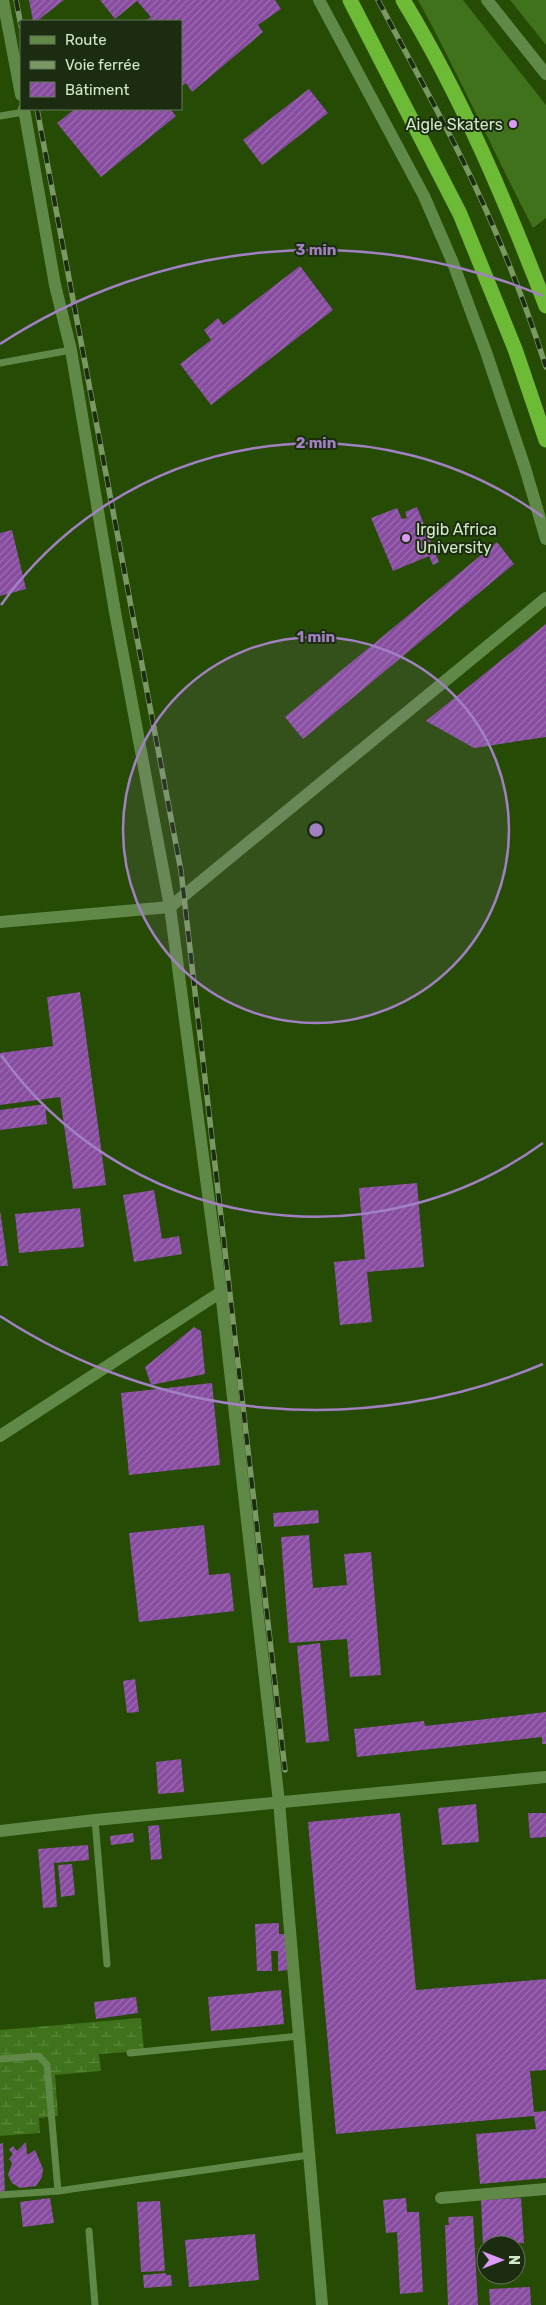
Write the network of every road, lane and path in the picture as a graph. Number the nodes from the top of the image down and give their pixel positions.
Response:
1 (3, 0) edge
2 (319, 0) edge
3 (350, 0) edge
4 (403, 0) edge
5 (487, 0) edge
6 (546, 74) edge
7 (20, 90) edge
8 (24, 110) edge
9 (0, 116) edge
10 (546, 306) edge
11 (71, 350) junction
12 (0, 363) edge
13 (546, 440) edge
14 (546, 539) edge
15 (546, 598) edge
16 (170, 908) junction
17 (0, 922) edge
18 (222, 1292) junction
19 (0, 1436) edge
20 (546, 1777) edge
21 (279, 1802) junction
22 (95, 1820) junction
23 (0, 1831) edge
24 (106, 1964) dead end
25 (300, 2036) junction
26 (130, 2053) dead end
27 (0, 2059) edge
28 (309, 2155) junction
29 (546, 2189) edge
30 (58, 2191) junction
31 (0, 2195) edge
32 (442, 2198) dead end
33 (89, 2232) dead end
34 (95, 2305) edge
35 (322, 2305) edge

1 - 7 street
2 - 14 street
3 - 13 highway
4 - 10 highway
5 - 6 street
8 - 9 lane
8 - 11 street
11 - 12 lane
11 - 16 street
15 - 16 street
16 - 17 street
16 - 18 street
18 - 19 street
18 - 21 street
20 - 21 street
21 - 22 street
21 - 25 street
22 - 23 street
22 - 24 lane
25 - 26 lane
25 - 28 street
27 - 30 lane
28 - 30 lane
28 - 35 street
29 - 32 street
30 - 31 lane
33 - 34 lane

